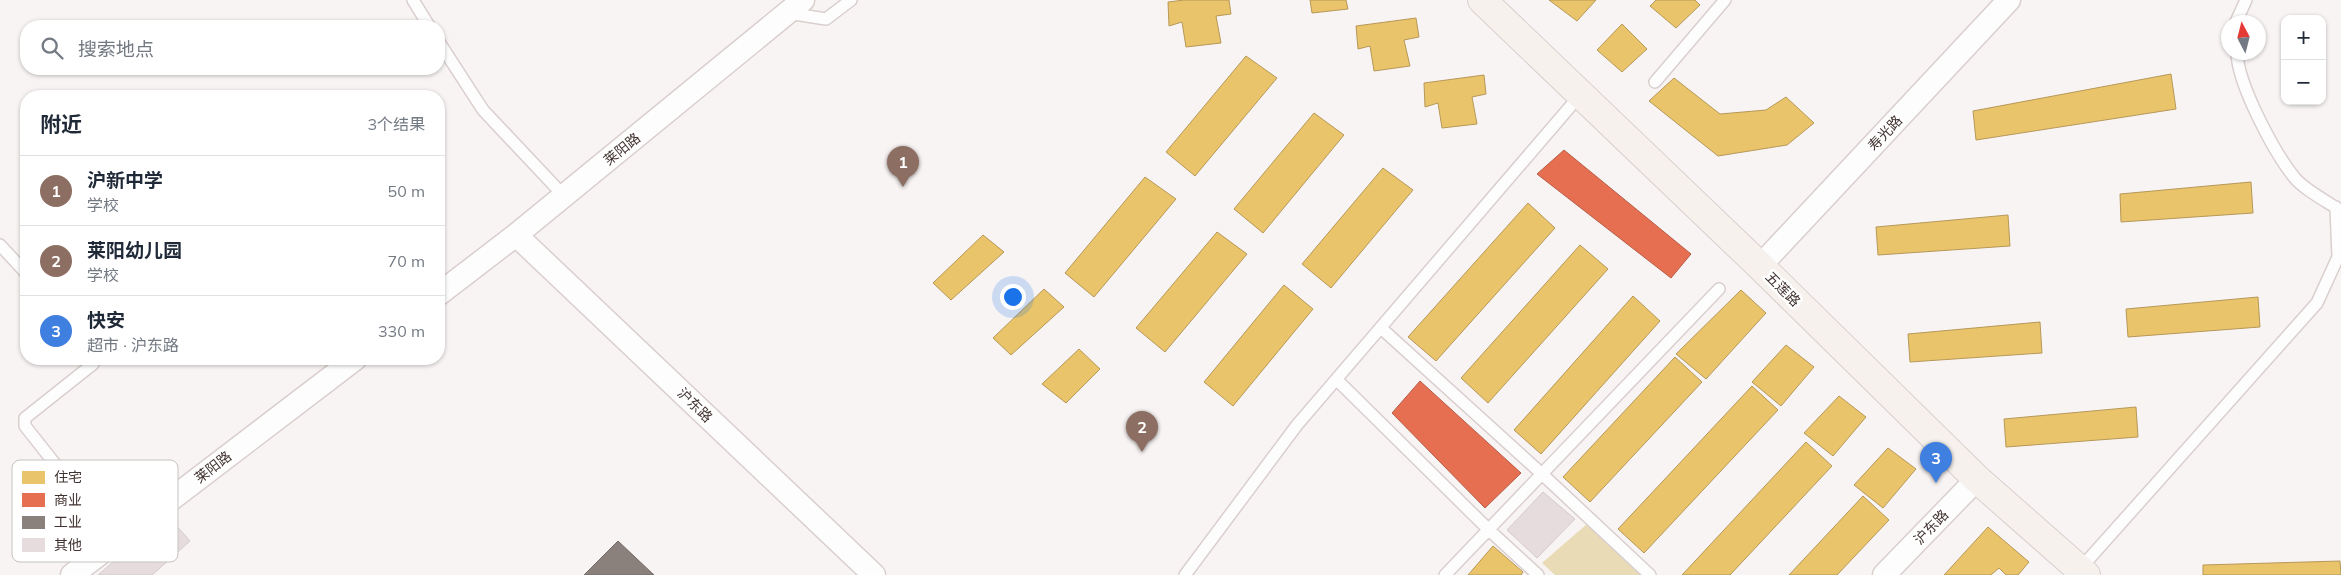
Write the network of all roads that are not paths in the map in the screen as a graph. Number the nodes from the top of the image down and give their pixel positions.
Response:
1 (413, 0) edge
2 (852, 0) edge
3 (1482, 0) edge
4 (1725, 0) edge
5 (2009, 0) edge
6 (2246, 0) edge
7 (795, 7) edge
8 (2239, 15) edge
9 (425, 20) edge
10 (445, 51) edge
11 (2237, 60) edge
12 (1655, 82) dead end
13 (1582, 94) junction
14 (564, 196) junction
15 (2338, 209) edge
16 (516, 235) junction
17 (0, 245) edge
18 (1760, 266) junction
19 (20, 267) edge
20 (445, 289) edge
21 (1719, 289) dead end
22 (1381, 328) junction
23 (93, 365) edge
24 (347, 365) edge
25 (1337, 380) junction
26 (52, 460) edge
27 (1542, 474) junction
28 (1977, 480) junction
29 (178, 494) edge
30 (1489, 530) junction
31 (89, 562) edge
32 (2083, 572) edge
33 (72, 575) edge
34 (874, 575) edge
35 (1185, 575) edge
36 (1445, 575) edge
37 (1538, 575) edge
38 (1650, 575) edge
39 (1884, 575) edge

1 - 9 lane
2 - 7 lane
3 - 13 street, 五莲路
4 - 12 lane
5 - 18 street, 寿光路
6 - 8 lane
7 - 14 street, 莱阳路
10 - 14 lane
11 - 15 lane
13 - 18 street, 五莲路
13 - 22 lane
14 - 16 street, 莱阳路
15 - 32 lane
16 - 20 street, 莱阳路
16 - 34 street, 沪东路
17 - 19 lane
18 - 28 street, 五莲路
21 - 27 lane
22 - 25 lane
22 - 27 lane
23 - 26 lane
24 - 29 street, 莱阳路
25 - 30 lane
25 - 35 lane
27 - 30 lane
27 - 38 lane
28 - 32 street, 五莲路
28 - 39 street, 沪东路
30 - 36 lane
30 - 37 lane
31 - 33 street, 莱阳路

